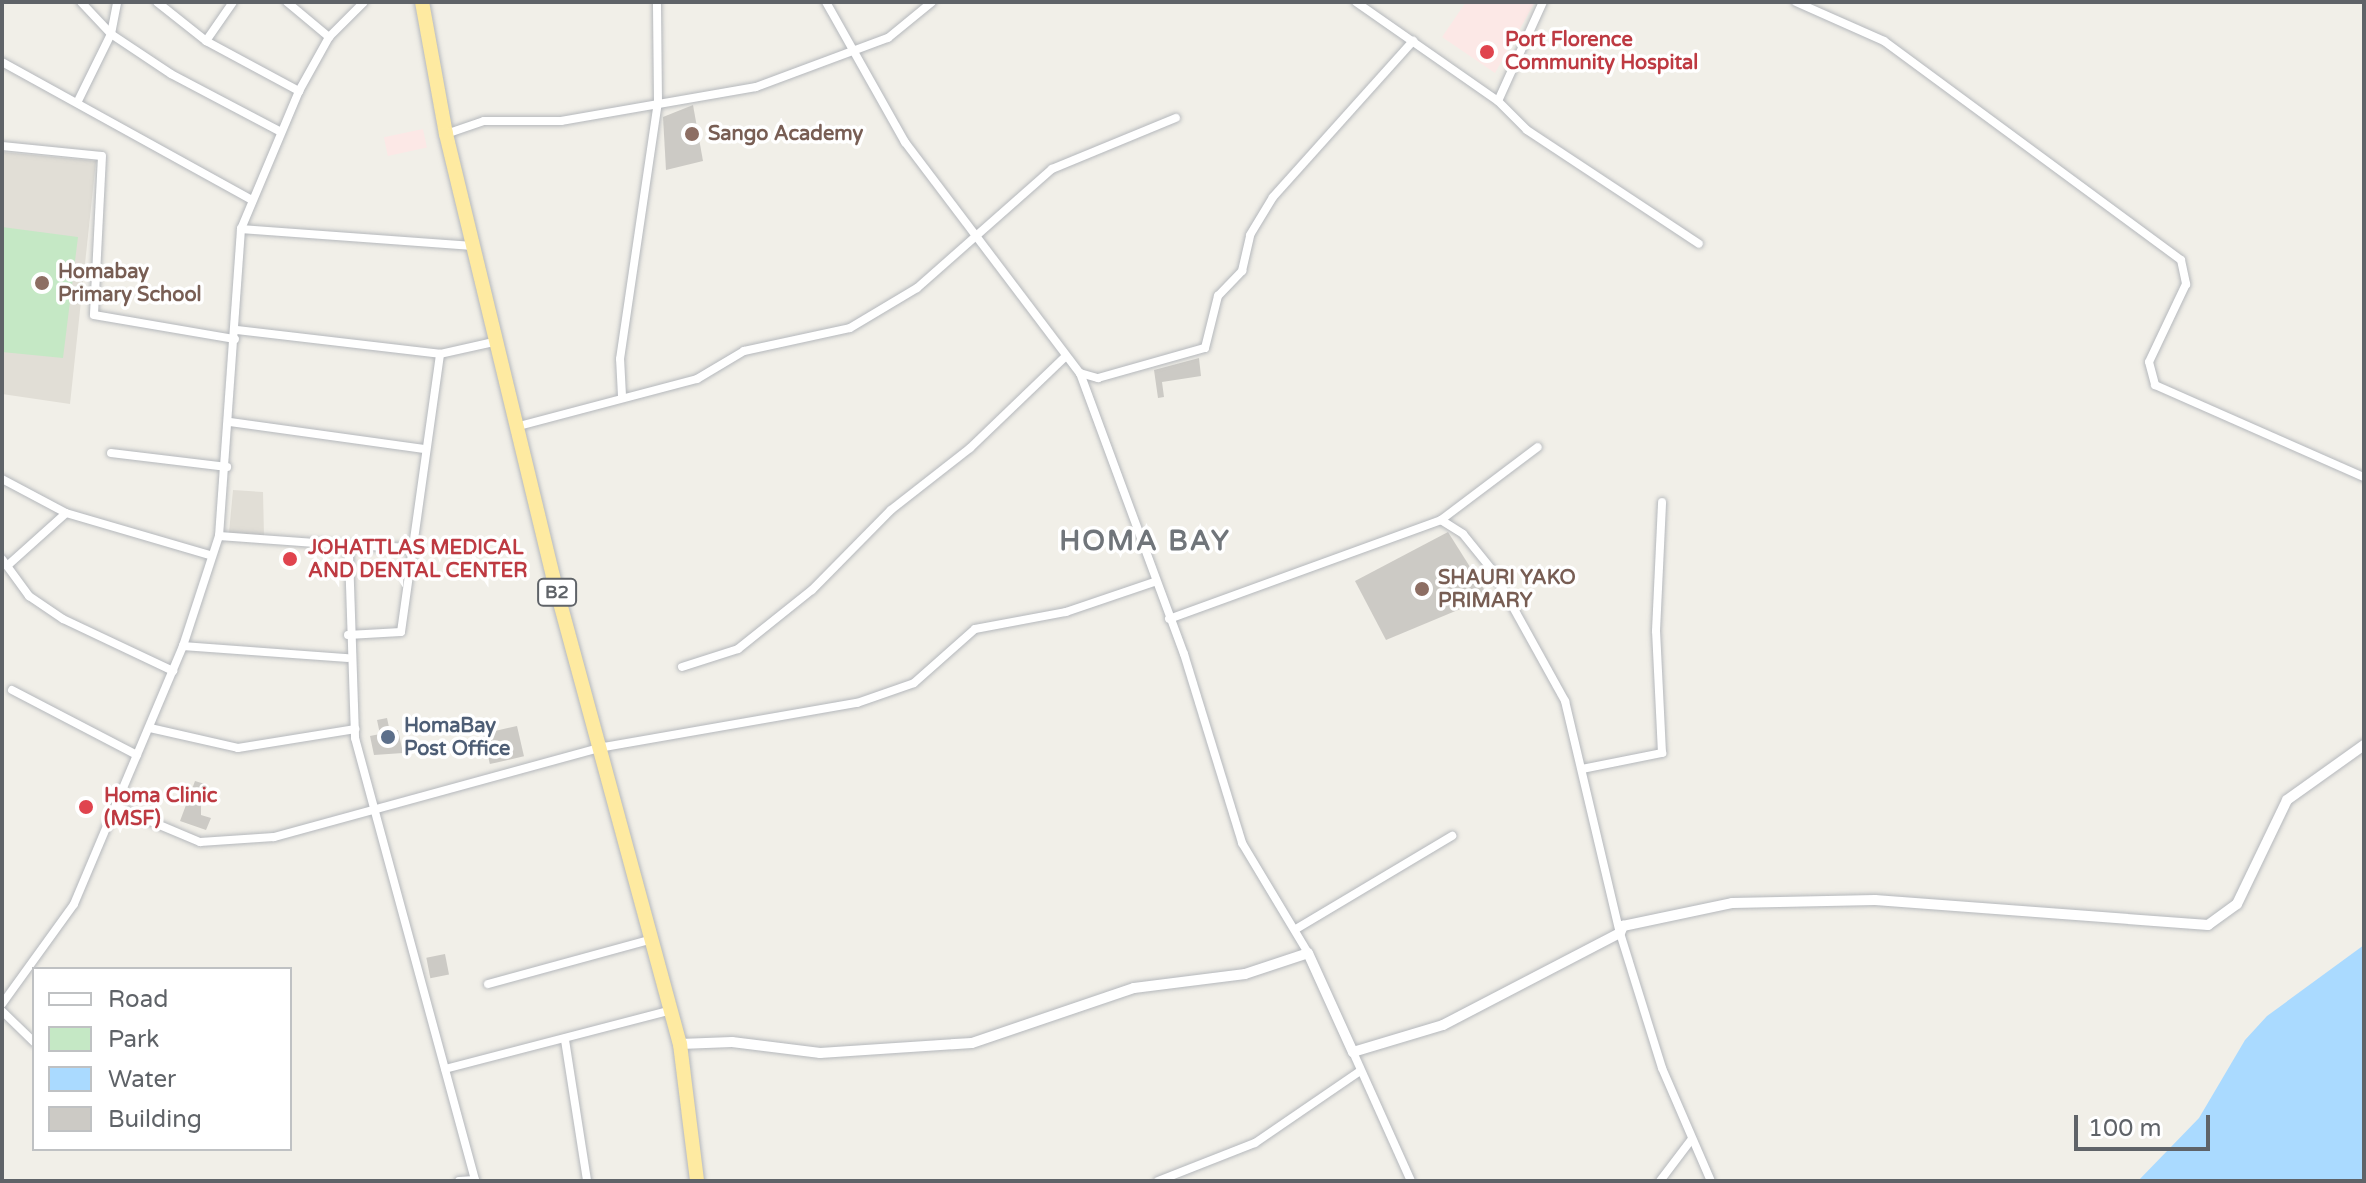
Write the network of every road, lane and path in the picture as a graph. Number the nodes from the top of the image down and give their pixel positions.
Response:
1 (81, 2) edge
2 (117, 2) edge
3 (157, 2) edge
4 (233, 2) edge
5 (287, 2) edge
6 (303, 2) edge
7 (364, 2) edge
8 (422, 2) edge
9 (657, 2) edge
10 (826, 2) edge
11 (932, 2) edge
12 (1356, 2) edge
13 (1543, 2) edge
14 (1796, 2) edge
15 (305, 15) junction
16 (111, 34) junction
17 (329, 37) junction
18 (206, 41) junction
19 (1413, 41) junction
20 (850, 53) junction
21 (2, 62) edge
22 (299, 91) junction
23 (78, 101) junction
24 (1498, 101) junction
25 (658, 102) junction
26 (1176, 118) dead end
27 (279, 131) junction
28 (446, 134) junction
29 (2, 146) edge
30 (252, 200) junction
31 (241, 229) junction
32 (978, 235) junction
33 (1699, 244) dead end
34 (472, 246) junction
35 (236, 334) junction
36 (498, 341) junction
37 (440, 354) junction
38 (1064, 358) junction
39 (1080, 373) junction
40 (622, 396) junction
41 (230, 422) junction
42 (519, 426) junction
43 (1538, 447) dead end
44 (424, 449) junction
45 (111, 453) dead end
46 (227, 467) junction
47 (2364, 477) edge
48 (2, 479) edge
49 (1662, 502) dead end
50 (66, 513) junction
51 (1441, 520) junction
52 (219, 536) junction
53 (343, 545) junction
54 (414, 548) junction
55 (210, 555) junction
56 (5, 570) edge
57 (1154, 582) junction
58 (1169, 619) junction
59 (348, 635) junction
60 (183, 646) junction
61 (348, 658) junction
62 (682, 667) dead end
63 (173, 671) junction
64 (12, 690) dead end
65 (150, 728) junction
66 (355, 729) junction
67 (2364, 745) edge
68 (604, 747) junction
69 (137, 755) junction
70 (1582, 769) junction
71 (119, 808) junction
72 (374, 809) junction
73 (1452, 836) dead end
74 (1296, 929) junction
75 (1620, 933) junction
76 (652, 939) junction
77 (1308, 953) junction
78 (488, 984) dead end
79 (2, 1004) edge
80 (671, 1010) junction
81 (2, 1011) edge
82 (32, 1040) edge
83 (565, 1040) junction
84 (680, 1044) junction
85 (1353, 1052) junction
86 (445, 1069) junction
87 (1360, 1071) junction
88 (1691, 1140) junction
89 (475, 1180) edge
90 (459, 1181) edge
91 (587, 1181) edge
92 (697, 1181) edge
93 (1158, 1181) edge
94 (1411, 1181) edge
95 (1660, 1181) edge
96 (1711, 1181) edge

1 - 16 street
2 - 16 street
3 - 18 street
4 - 18 street
5 - 15 street
6 - 15 street
7 - 17 street
8 - 28 highway, B2
9 - 25 street
10 - 20 street
11 - 20 street
12 - 19 street
13 - 24 street
14 - 47 street
15 - 17 street
16 - 23 street
16 - 27 street
17 - 22 street
18 - 22 street
19 - 24 street
19 - 39 street
20 - 25 street
20 - 32 street
21 - 23 street
22 - 27 street
23 - 30 street
24 - 33 street
25 - 28 street
25 - 40 street
26 - 32 street
27 - 30 street
28 - 34 highway, B2
29 - 35 street
30 - 31 street
31 - 34 street
31 - 35 street
32 - 38 street
32 - 40 street
34 - 36 highway, B2
35 - 37 street
35 - 41 street
36 - 37 street
36 - 42 highway, B2
37 - 44 street
38 - 39 street
38 - 62 street
39 - 57 street
40 - 42 street
41 - 44 street
41 - 46 street
42 - 68 highway, B2
43 - 51 street
44 - 54 street
45 - 46 street
46 - 52 street
48 - 50 street
49 - 70 street
50 - 55 street
50 - 56 street
51 - 58 street
51 - 70 street
52 - 53 street
52 - 55 street
53 - 54 street
53 - 59 street
54 - 59 street
55 - 60 street
56 - 63 street
57 - 58 street
57 - 68 street
58 - 74 street
59 - 61 street
60 - 61 street
60 - 63 street
61 - 66 street
63 - 65 street
64 - 69 street
65 - 66 street
65 - 69 street
66 - 72 street
67 - 75 street
68 - 72 street
68 - 76 highway, B2
69 - 71 street
70 - 75 street
71 - 72 street
71 - 79 street
72 - 86 street
73 - 74 street
74 - 77 street
75 - 85 street
75 - 88 street
76 - 78 street
76 - 80 highway, B2
77 - 84 street
77 - 85 street
80 - 83 street
80 - 84 highway, B2
81 - 82 street
83 - 86 street
83 - 91 street
84 - 92 highway, B2
85 - 87 street
86 - 89 street
87 - 93 street
87 - 94 street
88 - 95 street
88 - 96 street
89 - 90 street

